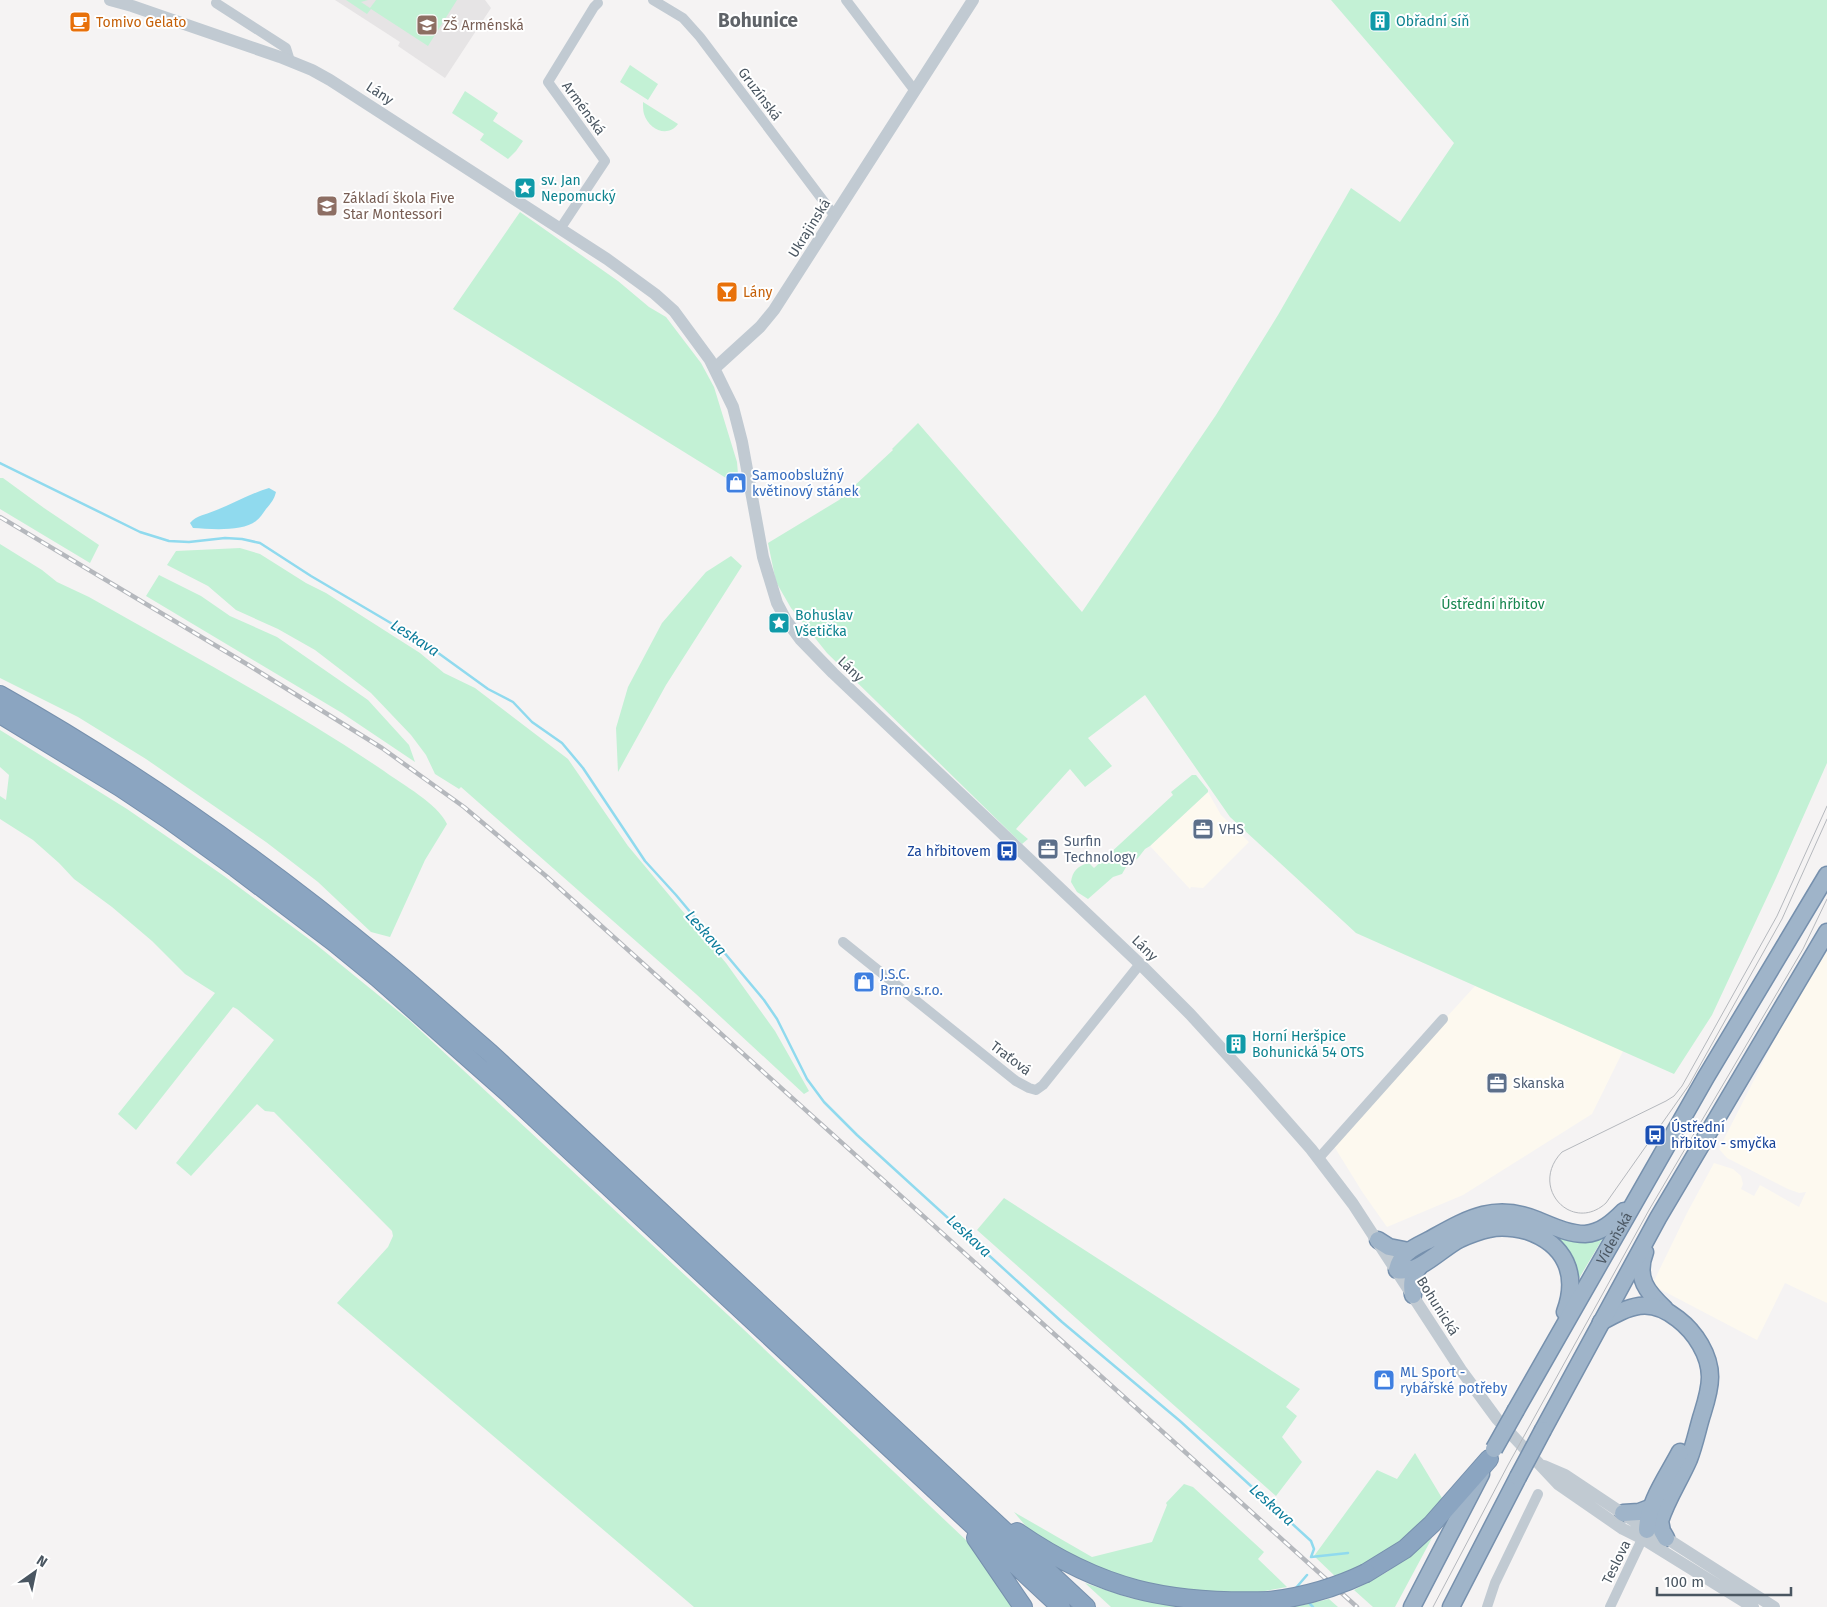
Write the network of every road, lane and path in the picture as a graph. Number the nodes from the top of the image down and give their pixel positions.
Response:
1 (653, 0) edge
2 (846, 0) edge
3 (973, 0) edge
4 (117, 1) edge
5 (216, 3) dead end
6 (598, 3) dead end
7 (290, 61) junction
8 (915, 91) junction
9 (834, 215) junction
10 (560, 229) junction
11 (715, 368) junction
12 (0, 695) edge
13 (0, 714) edge
14 (1827, 875) edge
15 (1827, 932) edge
16 (842, 942) dead end
17 (1140, 964) junction
18 (1190, 1014) joint
19 (1443, 1019) dead end
20 (1318, 1159) junction
21 (1634, 1201) junction
22 (1658, 1218) junction
23 (1378, 1240) junction
24 (1409, 1251) junction
25 (1420, 1266) junction
26 (1397, 1270) junction
27 (1413, 1296) junction
28 (1667, 1311) junction
29 (1601, 1322) junction
30 (1555, 1341) junction
31 (1492, 1454) junction
32 (1540, 1464) junction
33 (1538, 1494) dead end
34 (959, 1501) junction
35 (1657, 1510) junction
36 (1623, 1513) junction
37 (1645, 1534) junction
38 (1666, 1538) junction
39 (1023, 1607) edge
40 (1061, 1607) edge
41 (1086, 1607) edge
42 (1412, 1607) edge
43 (1450, 1607) edge
44 (1487, 1607) edge
45 (1610, 1607) edge
46 (1753, 1607) edge
47 (1774, 1607) edge

1 - 9 street, Gruzínská
2 - 8 street
3 - 8 street, Ukrajinská
4 - 7 street, Lány
5 - 7 street
6 - 10 street, Arménská
7 - 10 street, Lány
8 - 9 street, Ukrajinská
9 - 11 street, Ukrajinská
10 - 11 street, Lány
11 - 17 street, Lány
12 - 34 highway
13 - 34 highway
14 - 21 highway, Vídeňská
15 - 22 highway
16 - 17 street, Traťová
17 - 18 street, Lány
18 - 20 street, Bohunická
19 - 20 street
20 - 23 street, Bohunická
21 - 24 highway
21 - 30 highway, Vídeňská
22 - 28 highway
22 - 29 highway
23 - 24 highway
23 - 26 street, Bohunická
24 - 26 highway
25 - 26 highway
25 - 27 highway
25 - 30 highway
26 - 27 street, Bohunická
27 - 32 street, Bohunická
28 - 29 highway
28 - 35 highway
29 - 43 highway, bridge
30 - 31 highway, Vídeňská, bridge
31 - 34 highway, bridge
31 - 42 highway, Vídeňská
32 - 36 street, Bohunická
32 - 37 street, Bohunická
33 - 44 street
34 - 39 highway
34 - 40 highway
34 - 41 highway
35 - 36 highway
35 - 37 highway
35 - 38 highway
36 - 37 street, Bohunická
37 - 38 street, Bohunická
37 - 45 street, Teslova
37 - 46 street, Bohunická
38 - 47 street, Bohunická

